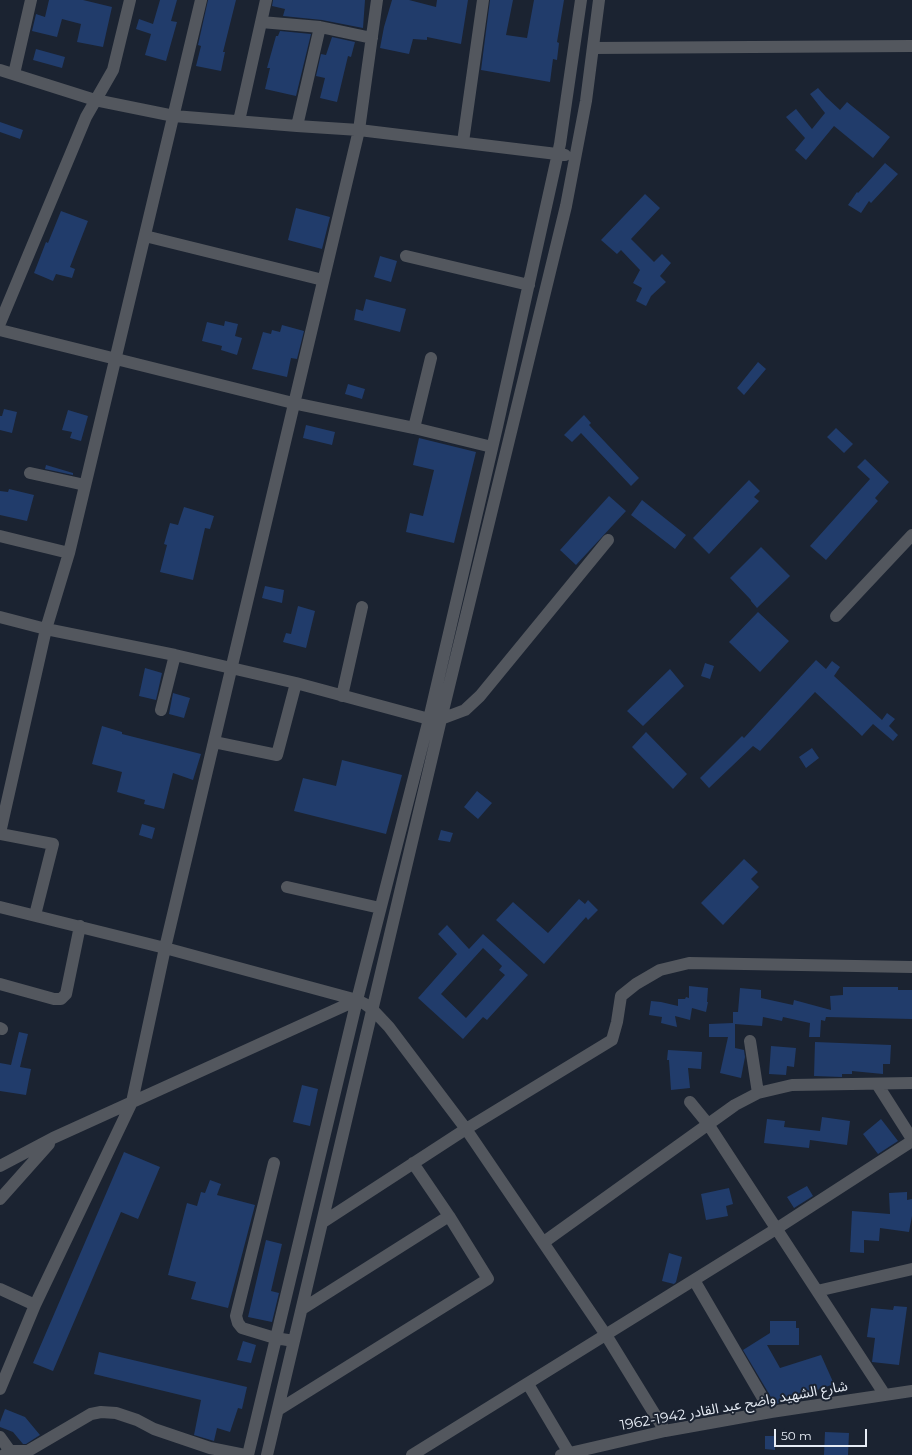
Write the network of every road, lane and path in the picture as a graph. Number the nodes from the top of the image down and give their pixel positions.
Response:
1 (31, 0) edge
2 (130, 0) edge
3 (201, 0) edge
4 (266, 0) edge
5 (377, 0) edge
6 (483, 0) edge
7 (580, 0) edge
8 (599, 0) edge
9 (261, 22) junction
10 (320, 26) junction
11 (372, 38) junction
12 (912, 46) edge
13 (593, 48) junction
14 (0, 70) edge
15 (14, 74) junction
16 (95, 100) junction
17 (174, 116) junction
18 (239, 121) junction
19 (297, 126) junction
20 (359, 130) junction
21 (463, 142) junction
22 (558, 153) junction
23 (576, 157) junction
24 (145, 236) junction
25 (406, 256) dead end
26 (323, 280) junction
27 (529, 285) junction
28 (0, 323) edge
29 (0, 330) edge
30 (431, 358) dead end
31 (116, 359) junction
32 (293, 403) junction
33 (414, 428) junction
34 (492, 447) junction
35 (30, 473) dead end
36 (85, 484) junction
37 (912, 535) edge
38 (0, 536) edge
39 (608, 540) dead end
40 (69, 553) junction
41 (362, 607) dead end
42 (836, 616) dead end
43 (0, 617) edge
44 (46, 629) junction
45 (175, 656) junction
46 (231, 668) junction
47 (296, 683) junction
48 (342, 696) junction
49 (161, 710) dead end
50 (429, 719) junction
51 (441, 720) junction
52 (214, 742) junction
53 (0, 834) edge
54 (287, 887) dead end
55 (0, 907) edge
56 (380, 908) junction
57 (35, 915) junction
58 (80, 926) junction
59 (165, 948) junction
60 (912, 967) edge
61 (0, 984) edge
62 (357, 1000) junction
63 (373, 1010) junction
64 (750, 1041) dead end
65 (912, 1083) edge
66 (877, 1084) junction
67 (758, 1093) junction
68 (132, 1102) junction
69 (690, 1102) dead end
70 (708, 1124) junction
71 (466, 1129) junction
72 (54, 1138) junction
73 (912, 1140) edge
74 (274, 1163) dead end
75 (413, 1163) junction
76 (0, 1166) edge
77 (0, 1199) edge
78 (449, 1216) junction
79 (323, 1222) junction
80 (776, 1229) junction
81 (544, 1242) junction
82 (912, 1269) edge
83 (694, 1280) junction
84 (0, 1289) edge
85 (816, 1291) junction
86 (36, 1305) junction
87 (302, 1309) junction
88 (606, 1335) junction
89 (275, 1338) junction
90 (294, 1341) junction
91 (528, 1384) junction
92 (0, 1389) edge
93 (912, 1391) edge
94 (885, 1395) junction
95 (278, 1410) junction
96 (771, 1412) junction
97 (665, 1431) junction
98 (0, 1437) edge
99 (7, 1453) edge
100 (565, 1454) edge
101 (246, 1455) edge
102 (267, 1455) edge
103 (412, 1455) edge

1 - 15 street
2 - 16 street
3 - 17 street
4 - 9 street
5 - 11 street
6 - 21 street
7 - 22 street
8 - 13 street
9 - 10 street
9 - 18 street
10 - 11 street
10 - 19 street
11 - 20 street
12 - 13 street
13 - 23 street
14 - 15 street
15 - 16 street
16 - 17 street
16 - 28 street
17 - 18 street
17 - 24 street
18 - 19 street
19 - 20 street
20 - 21 street
20 - 26 street
21 - 22 street
22 - 23 street
22 - 27 street
23 - 51 street
24 - 26 street
24 - 31 street
25 - 27 street
26 - 32 street
27 - 34 street
29 - 31 street
30 - 33 street
31 - 32 street
31 - 36 street
32 - 33 street
32 - 46 street
33 - 34 street
34 - 50 street
35 - 36 street
36 - 40 street
37 - 42 street
38 - 40 street
39 - 51 street
40 - 44 street
41 - 48 street
43 - 44 street
44 - 45 street
44 - 53 street
45 - 46 street
45 - 49 street
46 - 47 street
46 - 52 street
47 - 48 street
47 - 52 street
48 - 50 street
50 - 51 street
50 - 56 street
51 - 63 street
52 - 59 street
53 - 57 street
54 - 56 street
55 - 57 street
56 - 62 street
57 - 58 street
58 - 59 street
58 - 61 street
59 - 62 street
59 - 68 street
60 - 71 street
62 - 63 street
62 - 68 street
62 - 89 street
63 - 71 street
63 - 79 street
64 - 67 street
65 - 66 street
66 - 67 street
66 - 73 street
67 - 70 street
68 - 72 street
68 - 86 street
69 - 70 street
70 - 80 street
70 - 81 street
71 - 75 street
71 - 81 street
72 - 76 street
72 - 77 street
73 - 80 street
74 - 89 street
75 - 78 street
75 - 79 street
78 - 87 street
78 - 95 street
79 - 87 street
80 - 83 street
80 - 85 street
81 - 88 street
82 - 85 street
83 - 88 street
83 - 96 street
84 - 86 street
85 - 94 street
86 - 92 street
87 - 90 street
88 - 91 street
88 - 97 street
89 - 90 street
89 - 101 street
90 - 95 street
91 - 100 street
91 - 103 street
93 - 94 street, شارع الشهيد واضح عبد القادر 1942-1962
94 - 96 street, شارع الشهيد واضح عبد القادر 1942-1962
95 - 102 street
96 - 97 street, شارع الشهيد واضح عبد القادر 1942-1962
97 - 100 street, شارع الشهيد واضح عبد القادر 1942-1962
98 - 99 street
99 - 101 street

